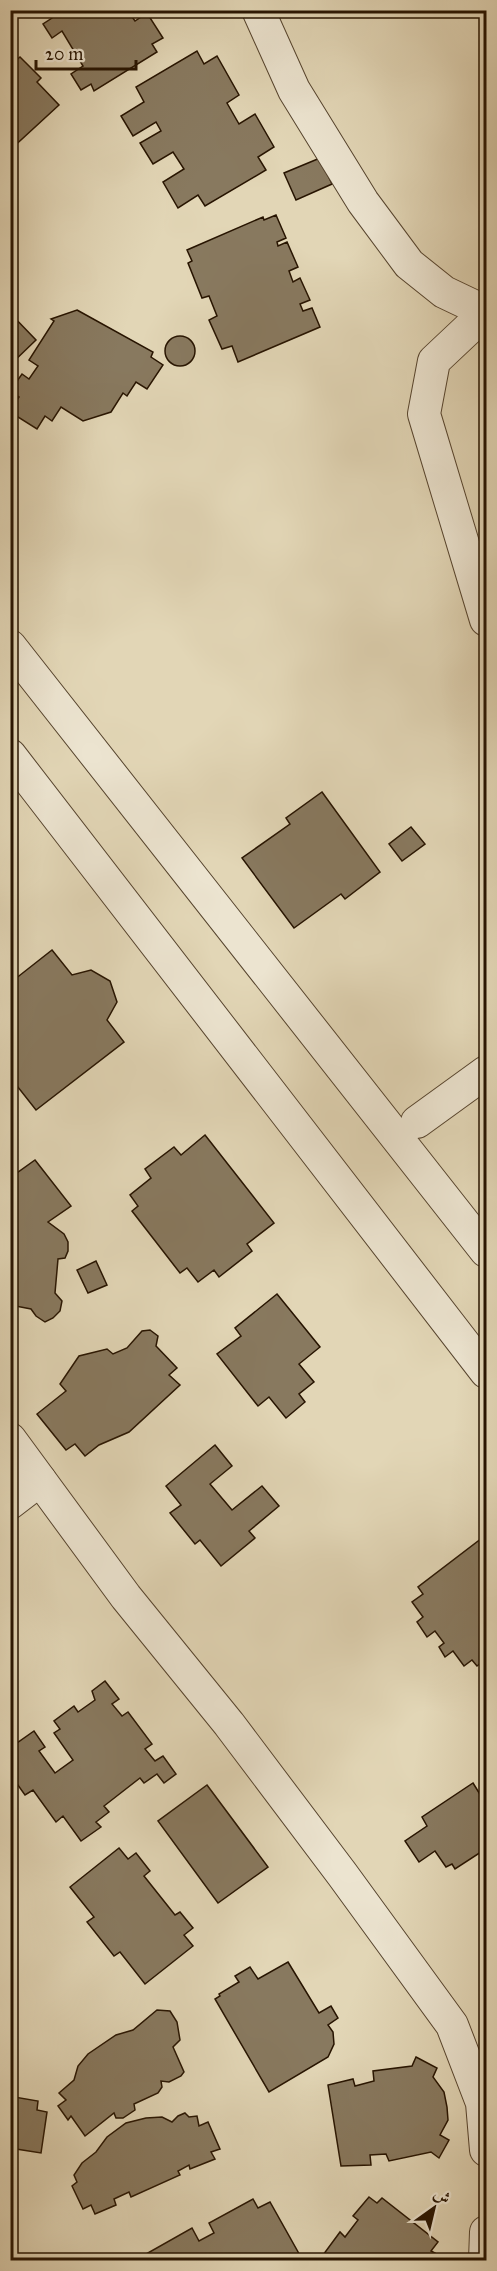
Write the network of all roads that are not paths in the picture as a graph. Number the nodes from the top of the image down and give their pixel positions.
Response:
1 (258, 10) edge
2 (486, 312) edge
3 (486, 620) edge
4 (10, 646) edge
5 (10, 755) edge
6 (486, 1072) edge
7 (417, 1122) dead end
8 (486, 1251) edge
9 (486, 1372) edge
10 (10, 1439) edge
11 (40, 1480) junction
12 (10, 1503) edge
13 (486, 2150) edge
14 (486, 2232) edge
15 (485, 2260) edge

1 - 2 street
2 - 3 street
4 - 8 street
5 - 9 street
6 - 7 street
10 - 11 street
11 - 12 street
11 - 13 street
14 - 15 street

